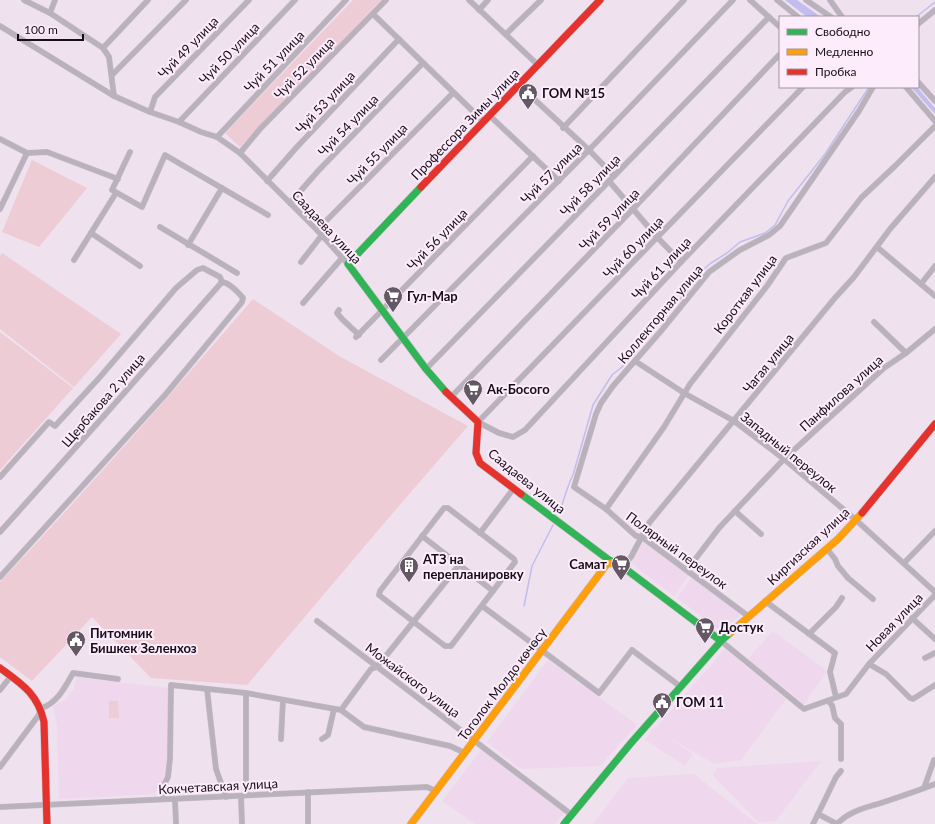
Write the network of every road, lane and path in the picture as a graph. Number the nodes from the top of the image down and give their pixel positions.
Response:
1 (24, 0) edge
2 (55, 0) edge
3 (148, 0) edge
4 (186, 0) edge
5 (248, 0) edge
6 (295, 0) edge
7 (346, 0) edge
8 (386, 0) edge
9 (469, 0) edge
10 (488, 0) edge
11 (541, 0) edge
12 (600, 0) edge
13 (684, 0) edge
14 (733, 0) edge
15 (750, 0) edge
16 (777, 0) edge
17 (806, 0) edge
18 (833, 1) edge
19 (479, 10) junction
20 (935, 10) edge
21 (50, 13) junction
22 (372, 14) junction
23 (797, 16) edge
24 (830, 16) edge
25 (841, 16) edge
26 (769, 17) junction
27 (919, 23) edge
28 (0, 26) edge
29 (779, 26) edge
30 (506, 34) junction
31 (399, 39) junction
32 (103, 48) junction
33 (779, 55) edge
34 (423, 64) junction
35 (538, 65) junction
36 (112, 75) junction
37 (919, 83) edge
38 (519, 85) junction
39 (802, 88) edge
40 (851, 88) edge
41 (872, 88) edge
42 (907, 88) edge
43 (453, 93) junction
44 (114, 96) junction
45 (935, 101) edge
46 (150, 112) junction
47 (490, 116) junction
48 (935, 121) edge
49 (179, 122) junction
50 (484, 122) junction
51 (935, 126) edge
52 (563, 128) junction
53 (217, 137) junction
54 (0, 139) edge
55 (589, 150) junction
56 (130, 152) dead end
57 (27, 153) junction
58 (240, 153) junction
59 (533, 156) junction
60 (614, 176) junction
61 (935, 177) edge
62 (118, 179) junction
63 (267, 181) junction
64 (558, 181) junction
65 (609, 181) junction
66 (222, 188) junction
67 (116, 193) junction
68 (290, 203) junction
69 (0, 209) edge
70 (633, 209) junction
71 (268, 215) dead end
72 (160, 227) dead end
73 (317, 230) junction
74 (91, 233) junction
75 (322, 235) junction
76 (657, 237) junction
77 (188, 245) junction
78 (877, 247) junction
79 (342, 258) junction
80 (74, 260) dead end
81 (301, 262) dead end
82 (681, 262) junction
83 (348, 264) junction
84 (140, 266) dead end
85 (935, 266) edge
86 (237, 273) dead end
87 (222, 282) junction
88 (921, 284) junction
89 (935, 296) edge
90 (303, 304) dead end
91 (339, 310) dead end
92 (382, 311) junction
93 (874, 322) dead end
94 (935, 329) edge
95 (402, 339) junction
96 (906, 353) junction
97 (382, 360) dead end
98 (635, 361) junction
99 (426, 369) junction
100 (684, 393) junction
101 (451, 397) junction
102 (734, 421) junction
103 (478, 422) junction
104 (935, 424) edge
105 (784, 459) junction
106 (0, 477) edge
107 (574, 487) joint
108 (514, 488) junction
109 (606, 509) junction
110 (735, 511) junction
111 (856, 520) junction
112 (935, 531) edge
113 (0, 532) edge
114 (480, 533) junction
115 (762, 534) dead end
116 (422, 536) junction
117 (642, 538) junction
118 (826, 549) junction
119 (615, 562) junction
120 (904, 563) junction
121 (459, 565) junction
122 (623, 567) junction
123 (687, 570) junction
124 (0, 577) edge
125 (493, 591) junction
126 (935, 594) edge
127 (842, 598) dead end
128 (873, 600) dead end
129 (765, 601) junction
130 (482, 606) junction
131 (748, 616) junction
132 (912, 618) junction
133 (317, 621) dead end
134 (414, 623) junction
135 (809, 634) junction
136 (935, 639) edge
137 (721, 641) junction
138 (542, 651) junction
139 (935, 653) edge
140 (924, 658) dead end
141 (869, 664) junction
142 (378, 667) junction
143 (0, 668) edge
144 (11, 676) junction
145 (118, 679) dead end
146 (935, 685) edge
147 (681, 687) junction
148 (207, 689) junction
149 (0, 690) edge
150 (246, 693) junction
151 (846, 694) joint
152 (836, 698) junction
153 (283, 700) junction
154 (828, 701) junction
155 (42, 708) junction
156 (334, 709) junction
157 (341, 710) junction
158 (281, 739) dead end
159 (322, 739) dead end
160 (474, 741) junction
161 (465, 753) junction
162 (841, 759) dead end
163 (934, 760) edge
164 (0, 767) edge
165 (841, 771) dead end
166 (935, 784) edge
167 (924, 788) junction
168 (436, 791) junction
169 (308, 792) junction
170 (244, 796) junction
171 (226, 797) junction
172 (163, 799) junction
173 (175, 799) junction
174 (46, 804) junction
175 (0, 807) edge
176 (818, 814) junction
177 (572, 815) junction
178 (47, 824) edge
179 (176, 824) edge
180 (242, 824) edge
181 (308, 824) edge
182 (411, 824) edge
183 (564, 824) edge
184 (813, 824) edge
185 (837, 824) edge

1 - 21 street
2 - 21 street
3 - 32 street
4 - 36 street
5 - 46 street, Чуй 49 улица
6 - 49 street, Чуй 50 улица
7 - 53 street, Чуй 51 улица
8 - 22 street, Чуй 52 улица
9 - 19 street
10 - 19 street
11 - 30 street
12 - 35 street, Профессора Зимы улица
13 - 52 street
14 - 55 street, Чуй 57 улица
15 - 26 street
16 - 23 street
17 - 24 street
18 - 25 street
19 - 30 street
20 - 27 street
21 - 32 street
22 - 31 street
22 - 58 street, Чуй 52 улица
26 - 29 street
26 - 60 street, Чуй 58 улица
28 - 44 street, Саадаева улица
30 - 35 street
31 - 34 street
31 - 63 street, Чуй 53 улица
32 - 36 street
33 - 70 street, Чуй 59 улица
34 - 43 street
34 - 68 street, Чуй 54 улица
35 - 38 street, Профессора Зимы улица
36 - 44 street
37 - 45 street
38 - 47 street, Профессора Зимы улица
38 - 52 street
39 - 76 street, Чуй 60 улица
40 - 82 street, Чуй 61 улица
41 - 98 street, Коллекторная улица
42 - 48 street
43 - 50 street
43 - 73 street, Чуй 55 улица
44 - 46 street, Саадаева улица
46 - 49 street, Саадаева улица
47 - 50 street, Профессора Зимы улица
47 - 59 street
49 - 53 street, Саадаева улица
50 - 83 street, Профессора Зимы улица
51 - 100 street, Короткая улица
52 - 55 street
53 - 58 street, Саадаева улица
54 - 57 street
55 - 60 street
55 - 64 street, Чуй 57 улица
56 - 62 street
57 - 62 street
57 - 69 street
58 - 63 street, Саадаева улица
59 - 64 street
59 - 92 street, Чуй 56 улица
60 - 65 street, Чуй 58 улица
61 - 78 street, Чагая улица
62 - 67 street
63 - 68 street, Саадаева улица
64 - 95 street, Чуй 57 улица
65 - 70 street
65 - 99 street, Чуй 58 улица
66 - 67 street
66 - 71 street
66 - 77 street
67 - 74 street
68 - 73 street, Саадаева улица
70 - 76 street
70 - 101 street, Чуй 59 улица
72 - 77 street
73 - 75 street, Саадаева улица
74 - 80 street
74 - 84 street
75 - 79 street, Саадаева улица
75 - 81 street
76 - 82 street
76 - 103 street, Чуй 60 улица
77 - 86 street
78 - 88 street
78 - 102 street, Чагая улица
79 - 83 street, Саадаева улица
79 - 90 street
82 - 103 street, Чуй 61 улица
83 - 92 street, Саадаева улица
85 - 88 street
87 - 106 street
87 - 113 street, Щербакова 2 улица
87 - 124 street
88 - 89 street
91 - 92 street, Чуй 56 улица
92 - 95 street, Саадаева улица
93 - 96 street
94 - 96 street, Панфилова улица
95 - 97 street, Чуй 57 улица
95 - 99 street, Саадаева улица
96 - 105 street, Панфилова улица
98 - 100 street, Западный переулок
98 - 107 street, Коллекторная улица
99 - 101 street, Саадаева улица
100 - 102 street, Западный переулок
100 - 109 street, Короткая улица
101 - 103 street, Саадаева улица
102 - 105 street, Западный переулок
102 - 117 street, Чагая улица
103 - 108 street, Саадаева улица
104 - 111 street, Киргизская улица
105 - 110 street, Панфилова улица
105 - 111 street, Западный переулок
107 - 109 street, Полярный переулок
108 - 114 street
108 - 119 street, Саадаева улица
109 - 117 street, Полярный переулок
110 - 115 street
110 - 123 street, Панфилова улица
111 - 118 street, Киргизская улица
111 - 120 street, Западный переулок
112 - 120 street
114 - 116 street
114 - 125 street
116 - 121 street
116 - 134 street
117 - 122 street, Чагая улица
117 - 123 street, Полярный переулок
118 - 128 street
118 - 129 street, Киргизская улица
119 - 122 street, Саадаева улица
119 - 138 street, Тоголок Молдо көчөсү
120 - 126 street, Западный переулок
121 - 125 street
121 - 134 street
122 - 137 street, Саадаева улица
123 - 131 street, Полярный переулок
125 - 130 street
126 - 132 street, Новая улица
127 - 135 street
129 - 131 street, Киргизская улица
129 - 135 street
130 - 134 street
130 - 138 street
131 - 137 street, Киргизская улица
132 - 136 street
132 - 141 street, Новая улица
133 - 142 street, Можайского улица
134 - 142 street
135 - 152 street
137 - 147 street, Киргизская улица
137 - 154 street, Саадаева улица
138 - 147 street
138 - 160 street, Тоголок Молдо көчөсү
139 - 140 street
141 - 146 street, Новая улица
141 - 151 street, Новая улица
142 - 157 street
142 - 160 street, Можайского улица
143 - 144 street
144 - 149 street
144 - 155 street
145 - 155 street
147 - 177 street, Киргизская улица
148 - 150 street
148 - 171 street
148 - 172 street
150 - 153 street
150 - 170 street
151 - 152 street, Саадаева улица
152 - 154 street, Саадаева улица
153 - 156 street
153 - 158 street
154 - 162 street
155 - 164 street
155 - 174 street
156 - 157 street
156 - 159 street
157 - 161 street
160 - 161 street, Тоголок Молдо көчөсү
160 - 177 street, Можайского улица
161 - 168 street, Тоголок Молдо көчөсү
163 - 167 street
165 - 176 street
166 - 167 street
167 - 185 street
168 - 169 street, Кокчетавская улица
168 - 182 street, Тоголок Молдо көчөсү
169 - 170 street, Кокчетавская улица
169 - 181 street
170 - 171 street, Кокчетавская улица
170 - 180 street
171 - 173 street, Кокчетавская улица
172 - 173 street, Кокчетавская улица
172 - 174 street, Кокчетавская улица
173 - 179 street
174 - 175 street, Кокчетавская улица
174 - 178 street
176 - 184 street
176 - 185 street
177 - 183 street, Киргизская улица

